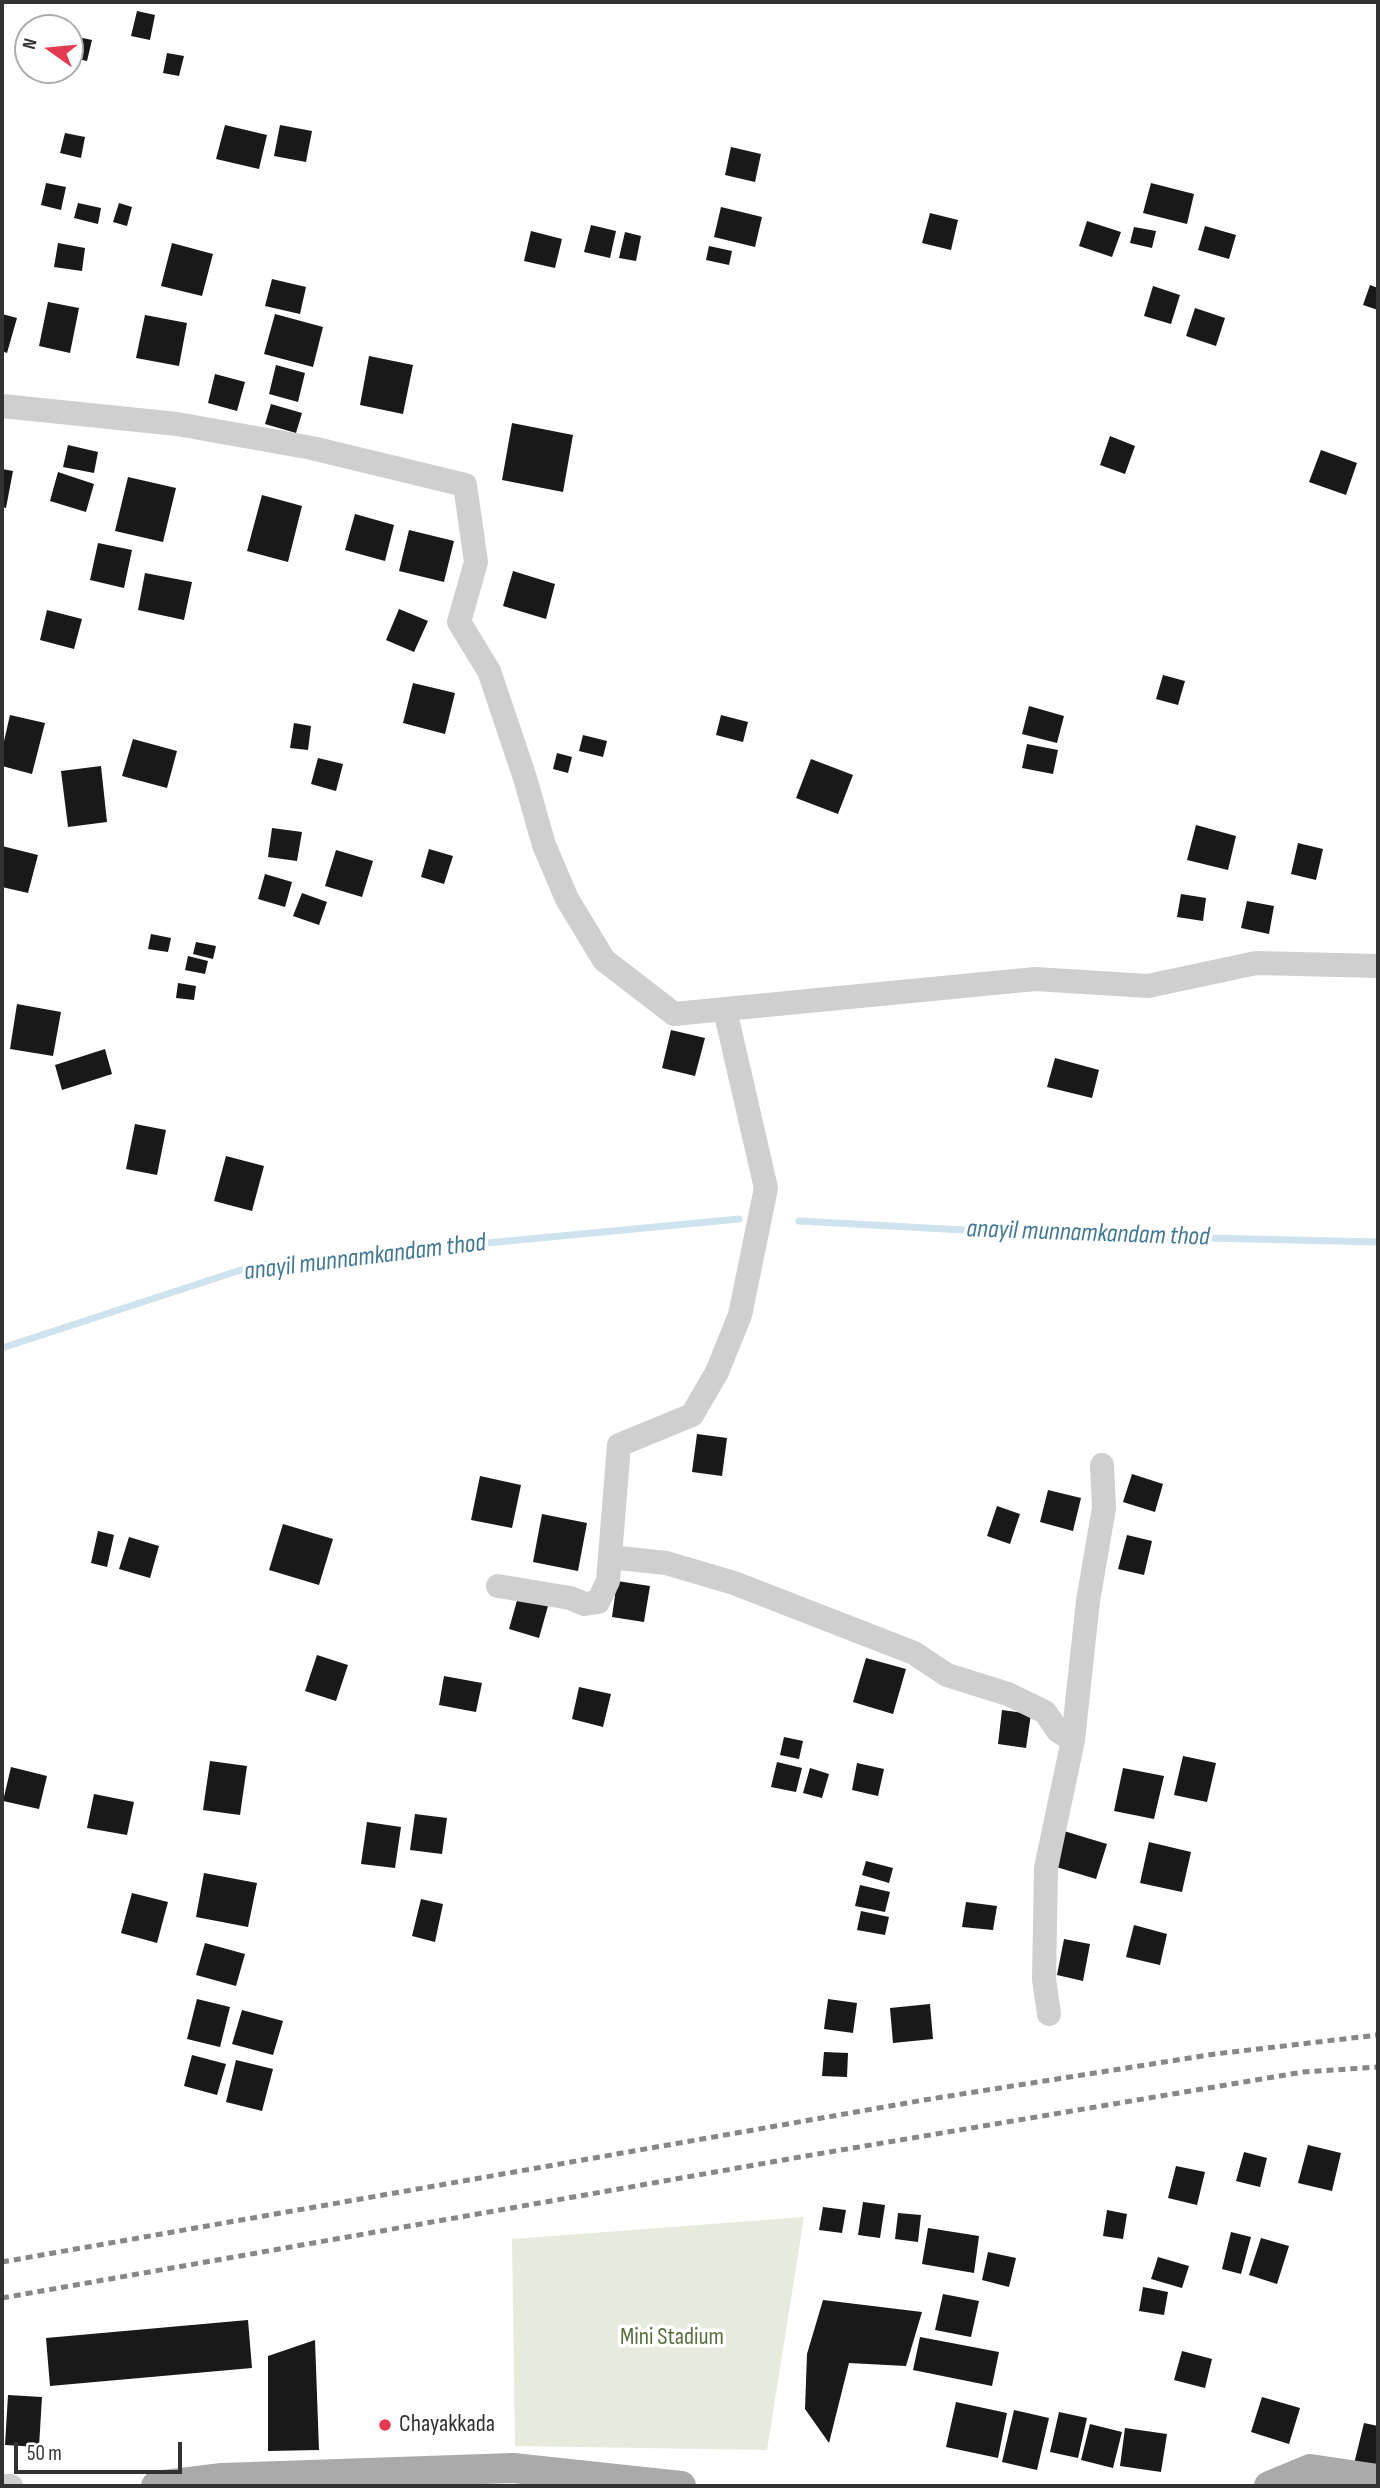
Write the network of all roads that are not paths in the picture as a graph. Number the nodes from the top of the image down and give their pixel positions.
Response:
1 (2, 406) edge
2 (1378, 966) edge
3 (725, 1010) junction
4 (1101, 1465) dead end
5 (610, 1558) junction
6 (498, 1586) dead end
7 (1073, 1740) junction
8 (1049, 2014) dead end
9 (460, 2478) edge
10 (1378, 2479) edge
11 (2, 2486) edge
12 (11, 2486) edge
13 (156, 2486) edge
14 (681, 2486) edge
15 (1269, 2486) edge

1 - 3 street
2 - 3 street
3 - 5 street
4 - 7 street
5 - 6 street
5 - 7 street
7 - 8 street
9 - 13 main road
9 - 14 main road
10 - 15 main road
11 - 12 street

